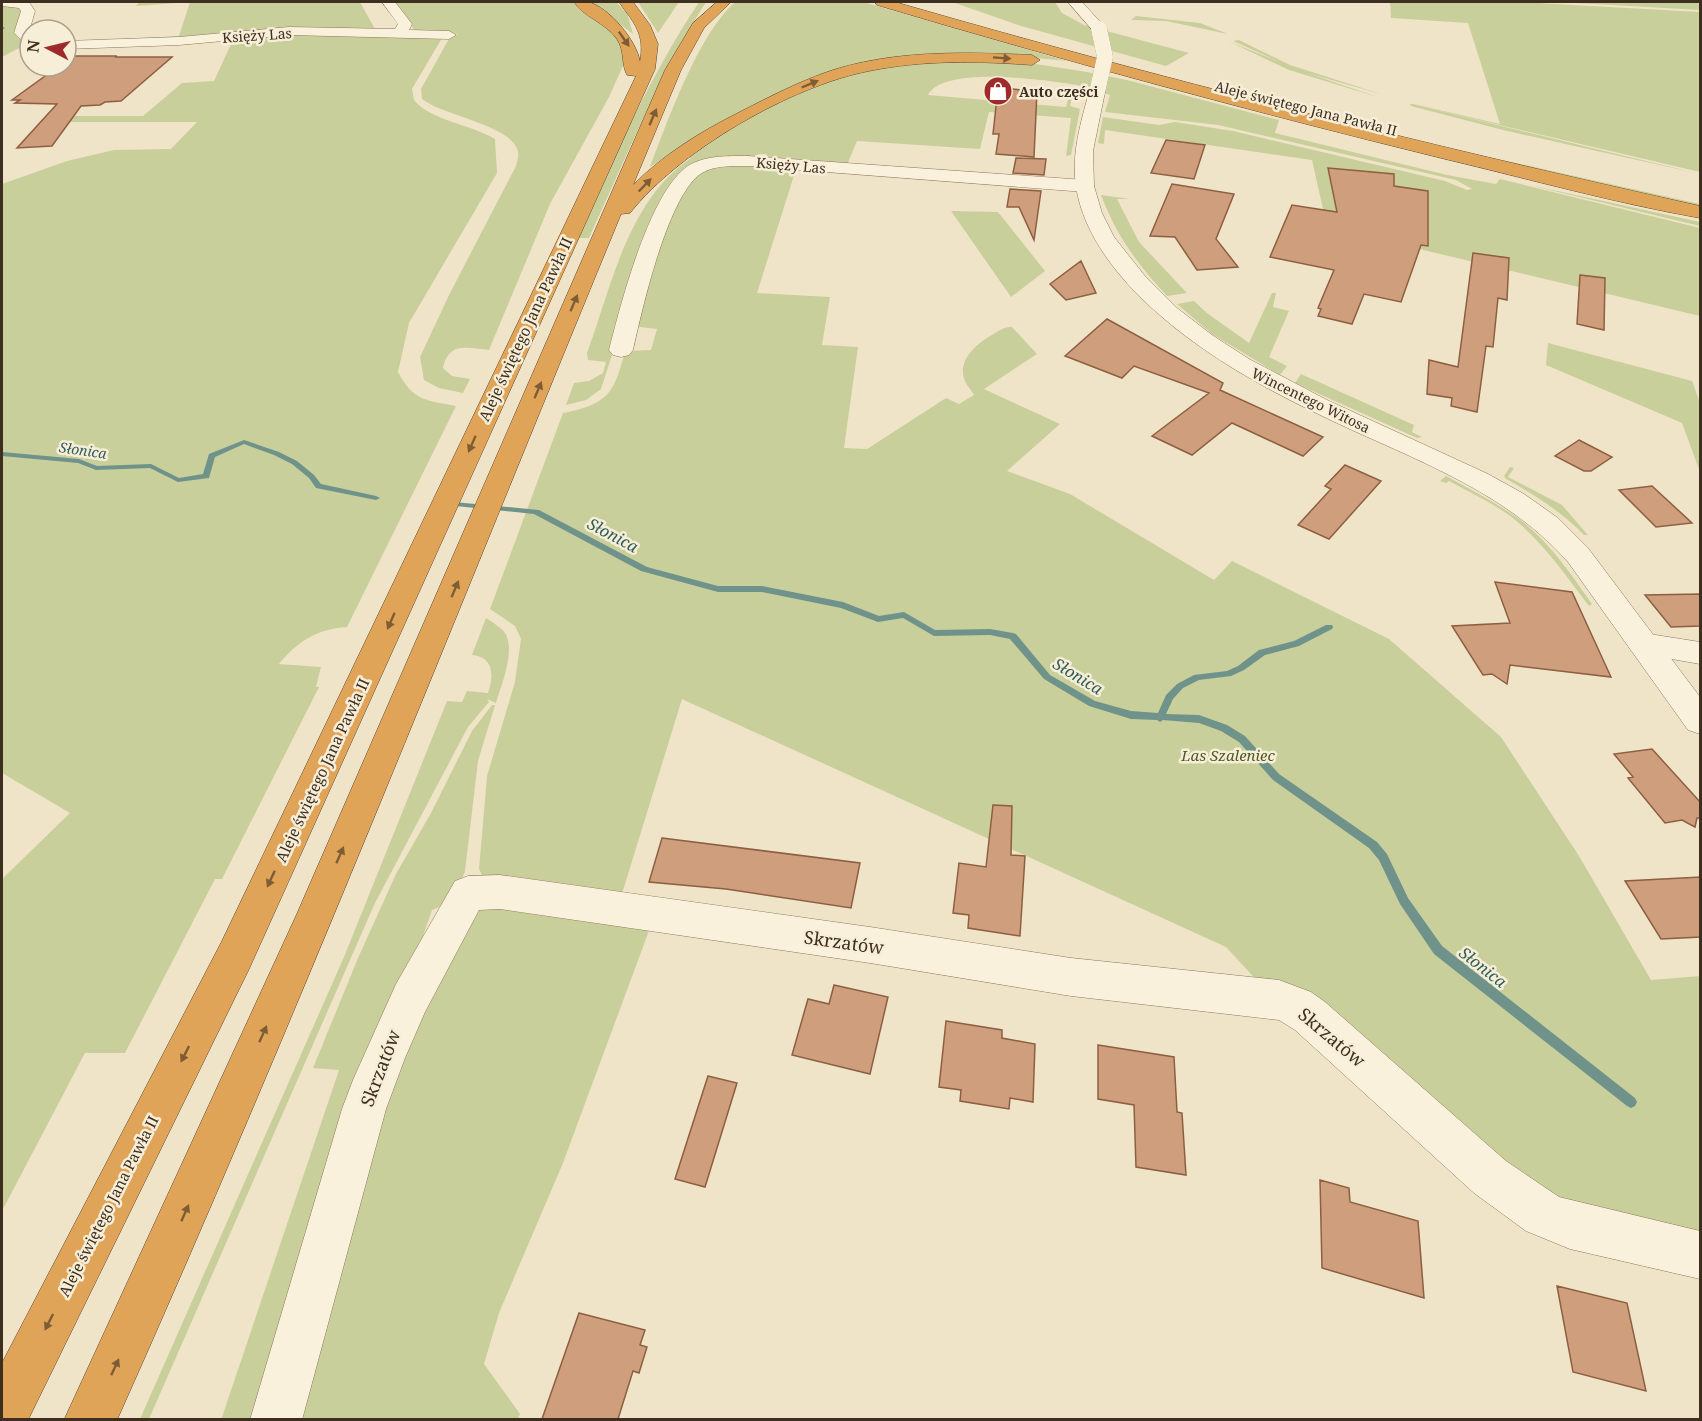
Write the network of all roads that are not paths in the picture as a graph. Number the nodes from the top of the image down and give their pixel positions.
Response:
1 (2, 2) edge
2 (388, 2) edge
3 (580, 2) edge
4 (626, 2) edge
5 (724, 2) edge
6 (882, 2) edge
7 (916, 2) edge
8 (1075, 2) edge
9 (26, 18) edge
10 (400, 33) junction
11 (449, 36) dead end
12 (78, 45) edge
13 (1124, 73) junction
14 (624, 116) junction
15 (1085, 186) junction
16 (1701, 199) edge
17 (1701, 212) edge
18 (597, 248) junction
19 (621, 350) dead end
20 (1643, 644) junction
21 (1701, 653) edge
22 (1701, 721) edge
23 (1701, 1254) edge
24 (2, 1416) edge
25 (90, 1419) edge
26 (276, 1419) edge

1 - 9 street
2 - 10 street
3 -> 14 highway
4 - 14 highway
18 -> 5 highway
6 - 13 highway
7 - 16 highway, Aleje świętego Jana Pawła II
8 - 15 street, Wincentego Witosa, bridge
10 - 11 street, Księży Las
10 - 12 street, Księży Las
13 - 17 highway, Aleje świętego Jana Pawła II
18 -> 13 highway
14 -> 24 highway, Aleje świętego Jana Pawła II
15 - 19 street, Księży Las
15 - 20 street, Wincentego Witosa
25 -> 18 highway, Aleje świętego Jana Pawła II
20 - 21 street
20 - 22 street, Wincentego Witosa
23 - 26 street, Skrzatów

